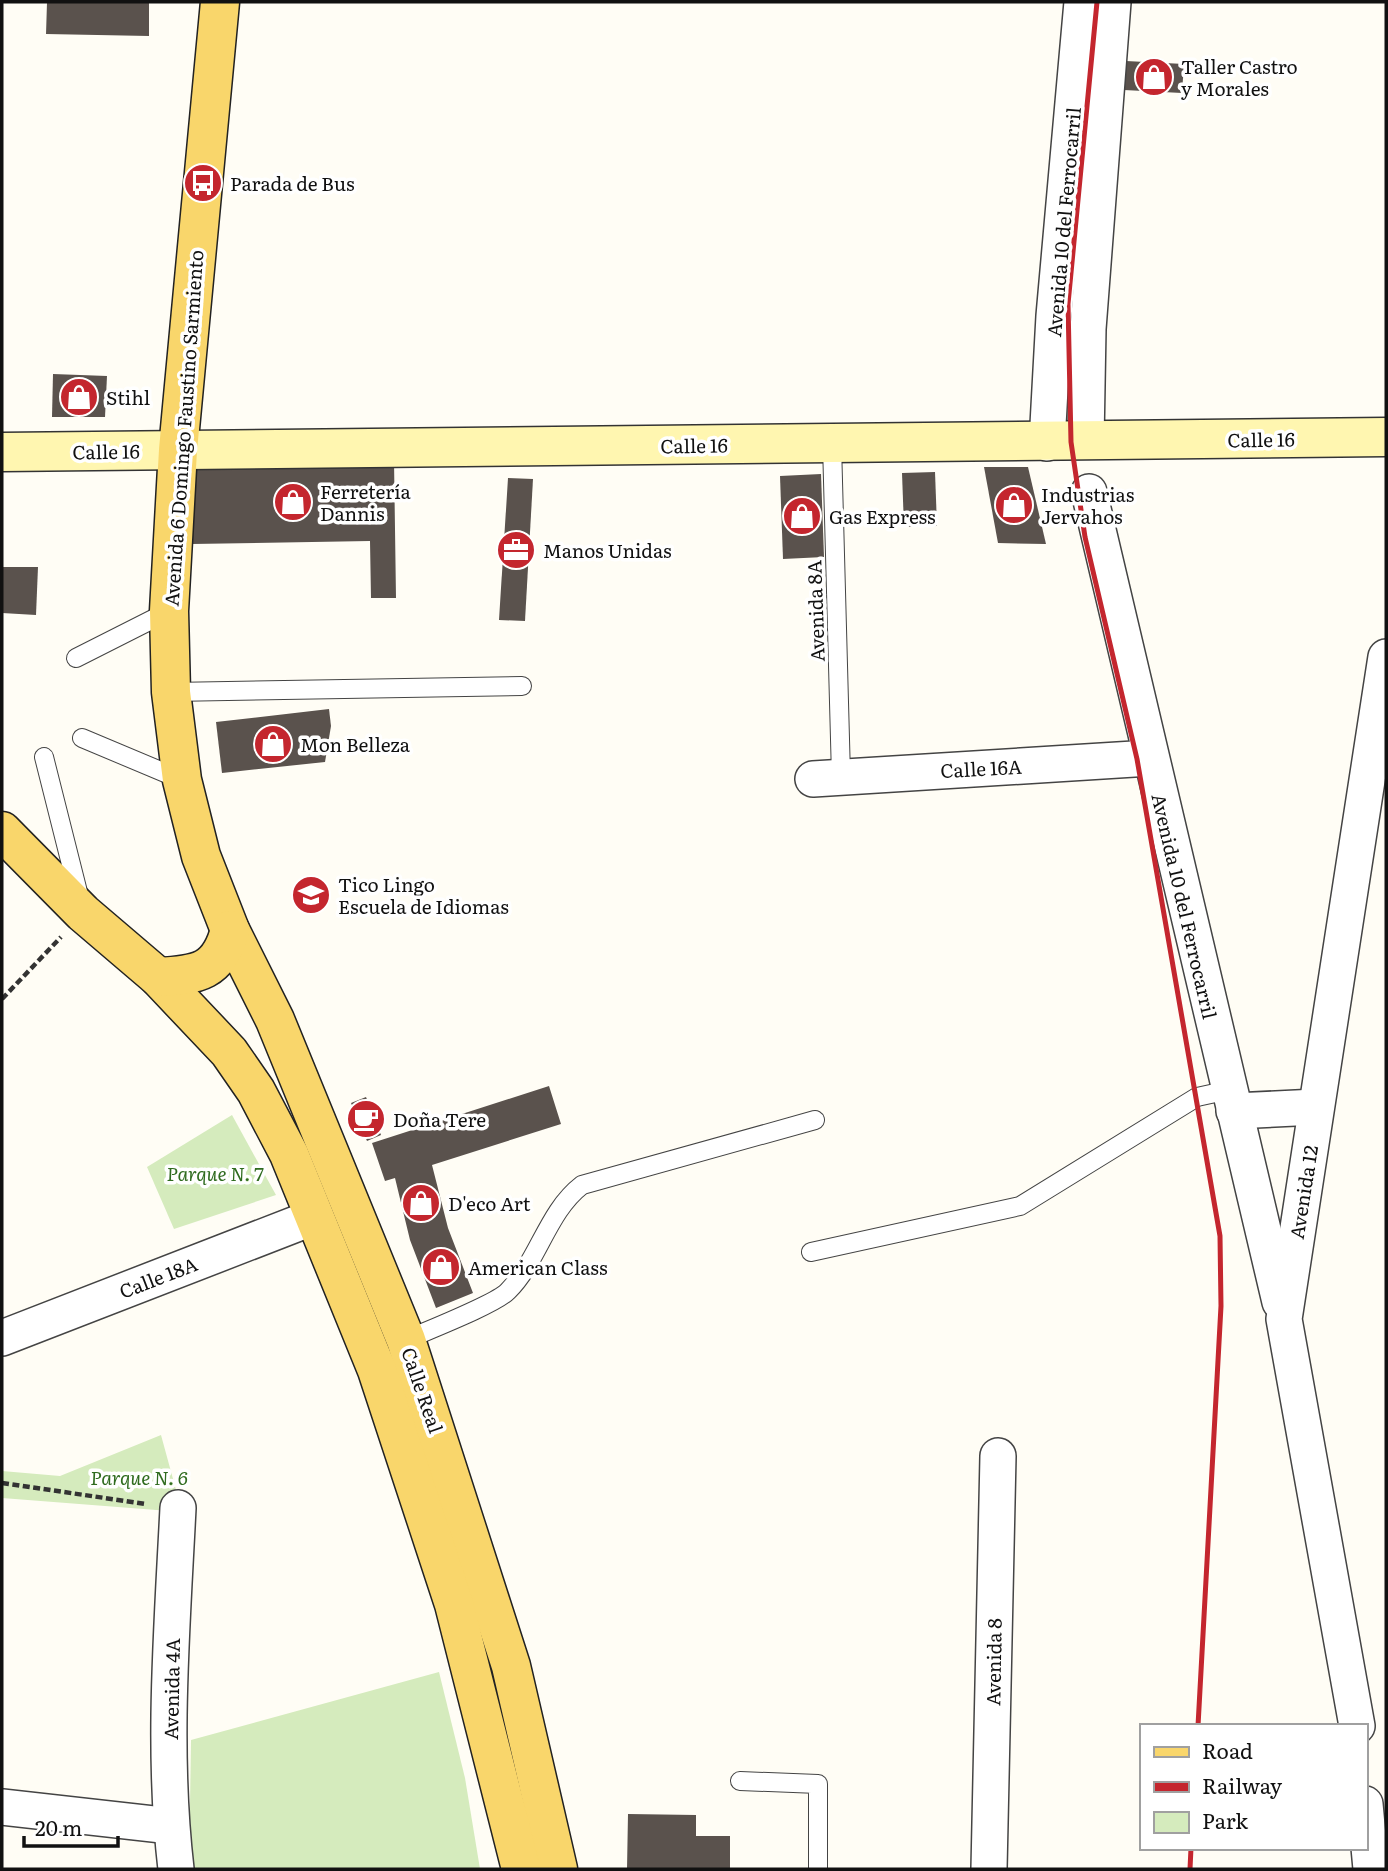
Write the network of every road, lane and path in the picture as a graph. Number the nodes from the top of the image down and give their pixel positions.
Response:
1 (220, 2) edge
2 (1082, 2) edge
3 (1113, 2) edge
4 (1382, 439) edge
5 (1086, 441) junction
6 (1047, 443) junction
7 (832, 444) junction
8 (178, 450) junction
9 (2, 452) edge
10 (1089, 492) dead end
11 (170, 611) junction
12 (1386, 657) edge
13 (76, 659) dead end
14 (522, 686) dead end
15 (171, 692) junction
16 (82, 738) dead end
17 (44, 757) dead end
18 (1150, 758) junction
19 (827, 778) joint
20 (182, 780) junction
21 (2, 831) edge
22 (83, 913) junction
23 (230, 930) junction
24 (158, 977) junction
25 (2, 999) edge
26 (275, 1020) junction
27 (229, 1052) junction
28 (1232, 1101) junction
29 (1316, 1107) junction
30 (815, 1120) dead end
31 (314, 1217) junction
32 (811, 1252) dead end
33 (1284, 1319) junction
34 (2, 1338) edge
35 (406, 1340) junction
36 (998, 1455) dead end
37 (2, 1483) edge
38 (178, 1508) joint
39 (1357, 1724) edge
40 (740, 1781) dead end
41 (2, 1807) edge
42 (171, 1826) junction
43 (1367, 1826) edge
44 (176, 1869) edge
45 (521, 1869) edge
46 (558, 1869) edge
47 (818, 1869) edge
48 (989, 1869) edge
49 (1371, 1869) edge

1 - 8 main road, Avenida 6 Domingo Faustino Sarmiento
2 - 6 street, Avenida 10 del Ferrocarril
3 - 5 street, Avenida 10 del Ferrocarril
4 - 5 main road, Calle 16
5 - 6 main road, Calle 16
6 - 7 main road, Calle 16
7 - 8 main road, Calle 16
7 - 19 lane, Avenida 8A
8 - 9 main road, Calle 16
8 - 11 main road, Avenida 6 Domingo Faustino Sarmiento
10 - 18 street, Avenida 10 del Ferrocarril
11 - 13 lane
11 - 15 main road, Avenida 6 Domingo Faustino Sarmiento
12 - 29 street, Avenida 12
14 - 15 lane
15 - 20 main road, Avenida 6 Domingo Faustino Sarmiento
16 - 20 lane
17 - 22 lane
18 - 19 street, Calle 16A
18 - 28 street, Avenida 10 del Ferrocarril
20 - 23 main road, Avenida 6 Domingo Faustino Sarmiento
21 - 22 main road, Calle Real
22 - 24 main road, Calle Real
22 - 25 path
23 - 24 main road
23 - 26 main road, Calle Real
24 - 27 main road, Calle Real
26 - 27 main road
26 - 35 main road, Calle Real
27 - 31 main road, Calle Real
28 - 29 street
28 - 32 lane
28 - 33 street, Avenida 10 del Ferrocarril
29 - 33 street, Avenida 12
30 - 35 lane
31 - 34 street, Calle 18A
31 - 45 main road, Calle Real
33 - 39 street, Avenida 12
35 - 46 main road, Calle Real
36 - 48 street, Avenida 8
37 - 38 path
38 - 42 street, Avenida 4A
40 - 47 lane
41 - 42 street
42 - 44 street, Avenida 4A
43 - 49 street

